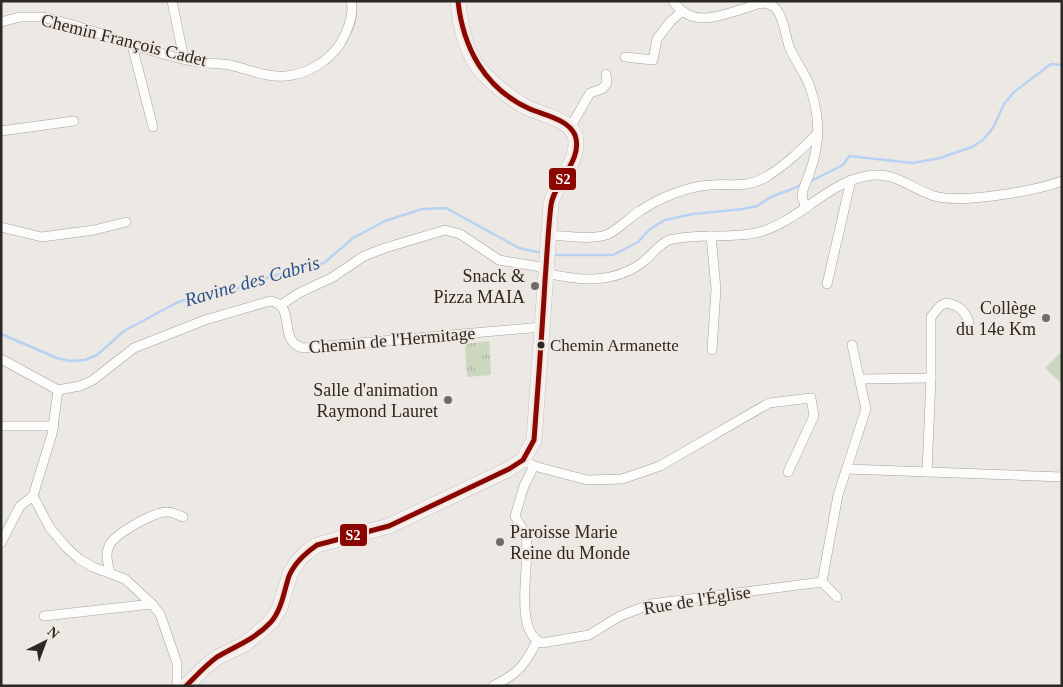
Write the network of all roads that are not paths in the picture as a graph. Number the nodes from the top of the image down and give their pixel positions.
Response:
1 (172, 1) edge
2 (351, 1) edge
3 (458, 1) edge
4 (673, 1) edge
5 (681, 12) junction
6 (1, 22) edge
7 (132, 45) junction
8 (625, 57) dead end
9 (184, 59) junction
10 (606, 74) dead end
11 (74, 121) dead end
12 (153, 127) dead end
13 (570, 128) junction
14 (1, 131) edge
15 (818, 133) junction
16 (851, 180) junction
17 (1062, 181) edge
18 (806, 208) junction
19 (126, 222) dead end
20 (1, 227) edge
21 (711, 236) junction
22 (549, 237) junction
23 (546, 268) junction
24 (827, 284) dead end
25 (281, 305) junction
26 (969, 322) dead end
27 (542, 328) junction
28 (852, 345) dead end
29 (712, 350) dead end
30 (1, 359) edge
31 (931, 378) junction
32 (860, 379) junction
33 (58, 390) junction
34 (1, 426) edge
35 (54, 426) junction
36 (529, 463) junction
37 (846, 469) junction
38 (788, 472) dead end
39 (927, 472) junction
40 (1062, 477) edge
41 (33, 496) junction
42 (183, 517) dead end
43 (1, 543) edge
44 (110, 573) junction
45 (822, 582) junction
46 (837, 597) dead end
47 (152, 604) junction
48 (44, 616) dead end
49 (537, 641) junction
50 (191, 684) edge
51 (177, 686) edge
52 (493, 686) edge

1 - 9 street
2 - 9 street, Chemin François Cadet
3 - 13 main road
4 - 5 street
5 - 8 street
5 - 15 street
6 - 7 street, Chemin François Cadet
7 - 9 street, Chemin François Cadet
7 - 12 street
10 - 13 street
11 - 14 street
13 - 22 main road
15 - 18 street
15 - 22 street
16 - 17 street
16 - 18 street
16 - 24 street
18 - 21 street
19 - 20 street
21 - 23 street
21 - 29 street
22 - 23 main road
23 - 25 street
23 - 27 main road
25 - 27 street, Chemin de l'Hermitage
25 - 33 street
26 - 31 street
27 - 36 main road
28 - 32 street
30 - 33 street
31 - 32 street
31 - 39 street
32 - 37 street
33 - 35 street
34 - 35 street
35 - 41 street
36 - 38 street
36 - 49 street
36 - 50 main road
37 - 39 street
37 - 45 street
39 - 40 street
41 - 43 street
41 - 44 street
42 - 44 street
44 - 47 street
45 - 46 street
45 - 49 street, Rue de l'Église
47 - 48 street
47 - 51 street
49 - 52 street

